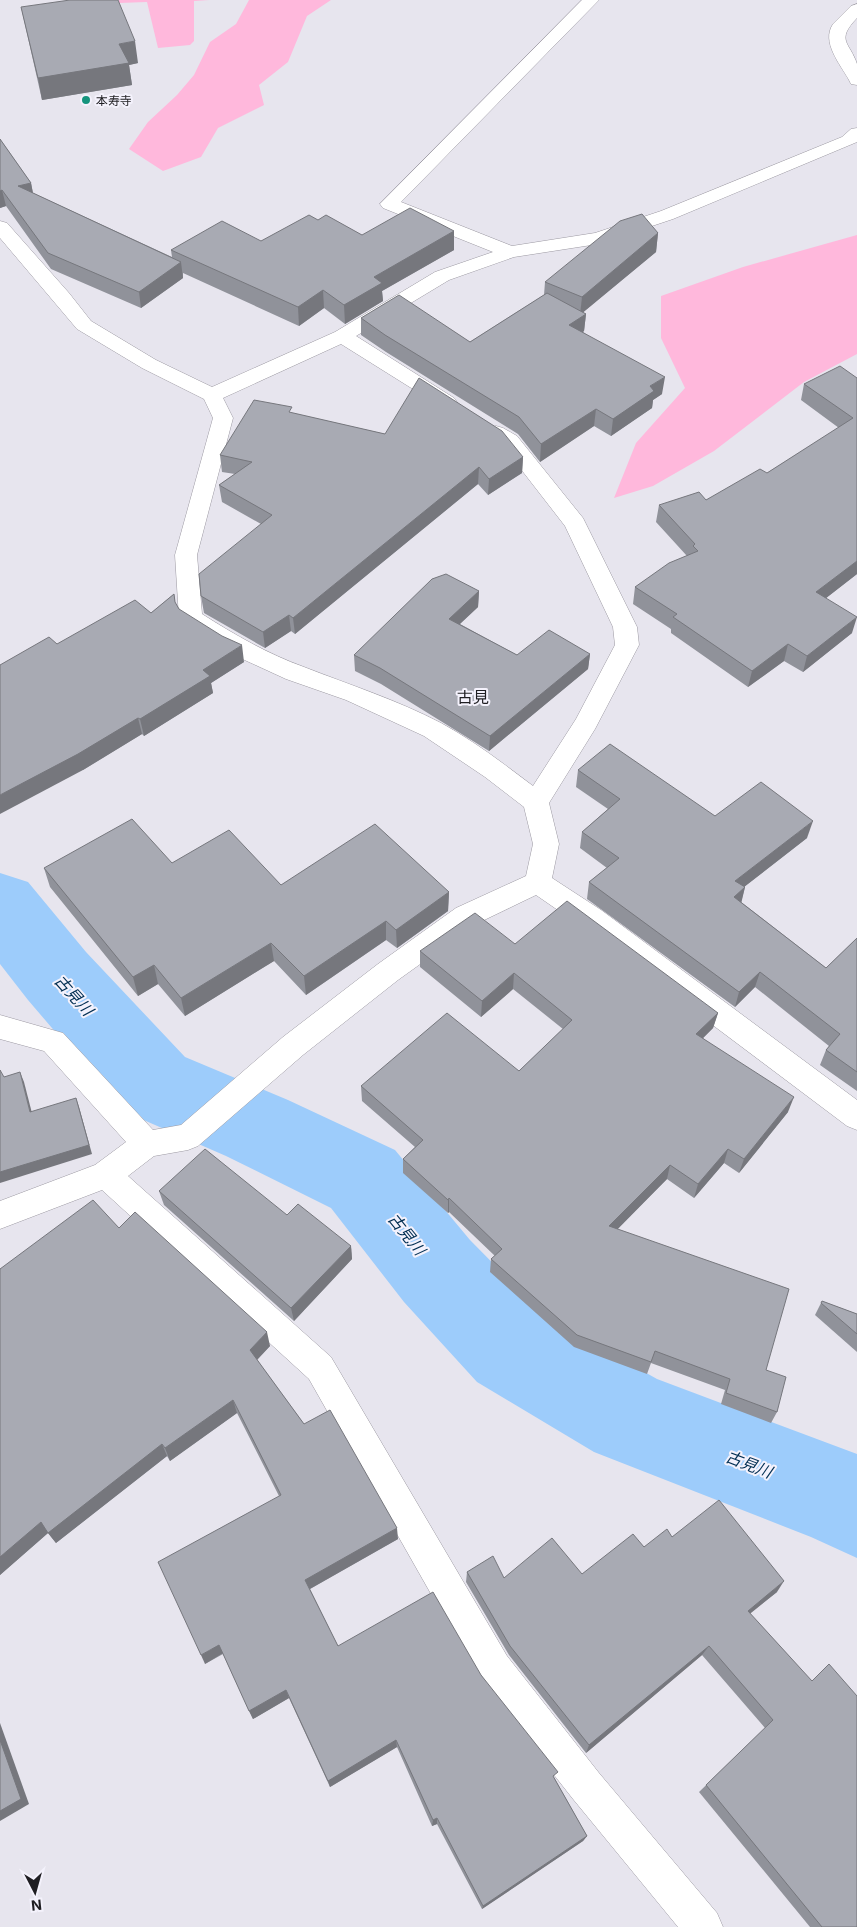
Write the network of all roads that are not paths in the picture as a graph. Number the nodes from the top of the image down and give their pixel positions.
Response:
1 (591, 0) edge
2 (857, 9) edge
3 (857, 80) edge
4 (857, 133) edge
5 (0, 227) edge
6 (510, 252) junction
7 (342, 336) junction
8 (212, 395) junction
9 (536, 802) junction
10 (538, 882) junction
11 (0, 1027) edge
12 (857, 1117) edge
13 (147, 1144) junction
14 (106, 1175) junction
15 (0, 1216) edge
16 (703, 1927) edge

1 - 6 street
2 - 3 street
4 - 6 street
5 - 8 street
6 - 7 street
7 - 8 street
7 - 9 street
8 - 9 street
9 - 10 street
10 - 12 street
10 - 13 street
11 - 13 street
13 - 14 street
14 - 15 street
14 - 16 street

